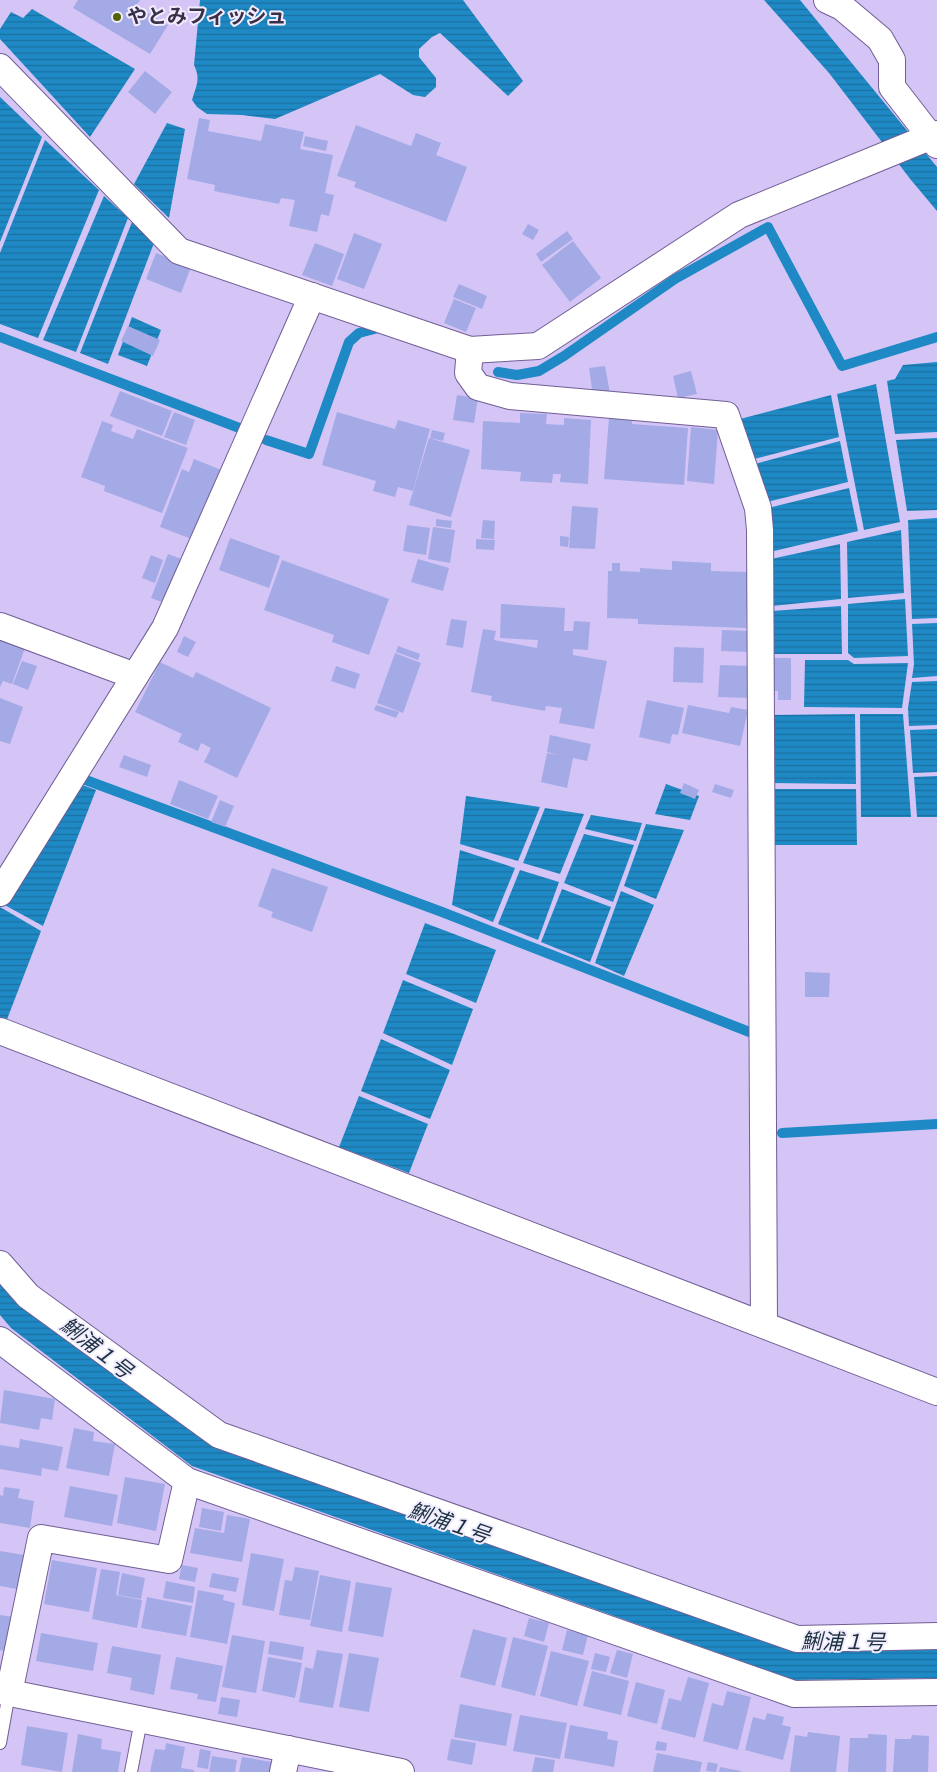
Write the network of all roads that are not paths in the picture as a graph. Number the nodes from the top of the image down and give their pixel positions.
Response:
1 (826, 0) edge
2 (0, 67) edge
3 (934, 138) edge
4 (312, 296) junction
5 (470, 350) junction
6 (0, 626) edge
7 (135, 676) junction
8 (0, 893) edge
9 (0, 1031) edge
10 (0, 1264) edge
11 (764, 1325) junction
12 (0, 1340) edge
13 (937, 1392) edge
14 (187, 1481) junction
15 (937, 1636) edge
16 (5, 1692) edge
17 (937, 1692) edge
18 (141, 1720) junction
19 (0, 1742) edge
20 (285, 1761) edge
21 (131, 1772) edge
22 (401, 1772) edge

1 - 3 street
2 - 4 street
3 - 5 street
4 - 5 street
4 - 7 street
5 - 11 street
6 - 7 street
7 - 8 street
9 - 11 street
10 - 15 street
11 - 13 street
12 - 14 street
14 - 16 street
14 - 17 street
16 - 18 street
16 - 19 lane
18 - 20 street
18 - 21 lane
20 - 22 street

